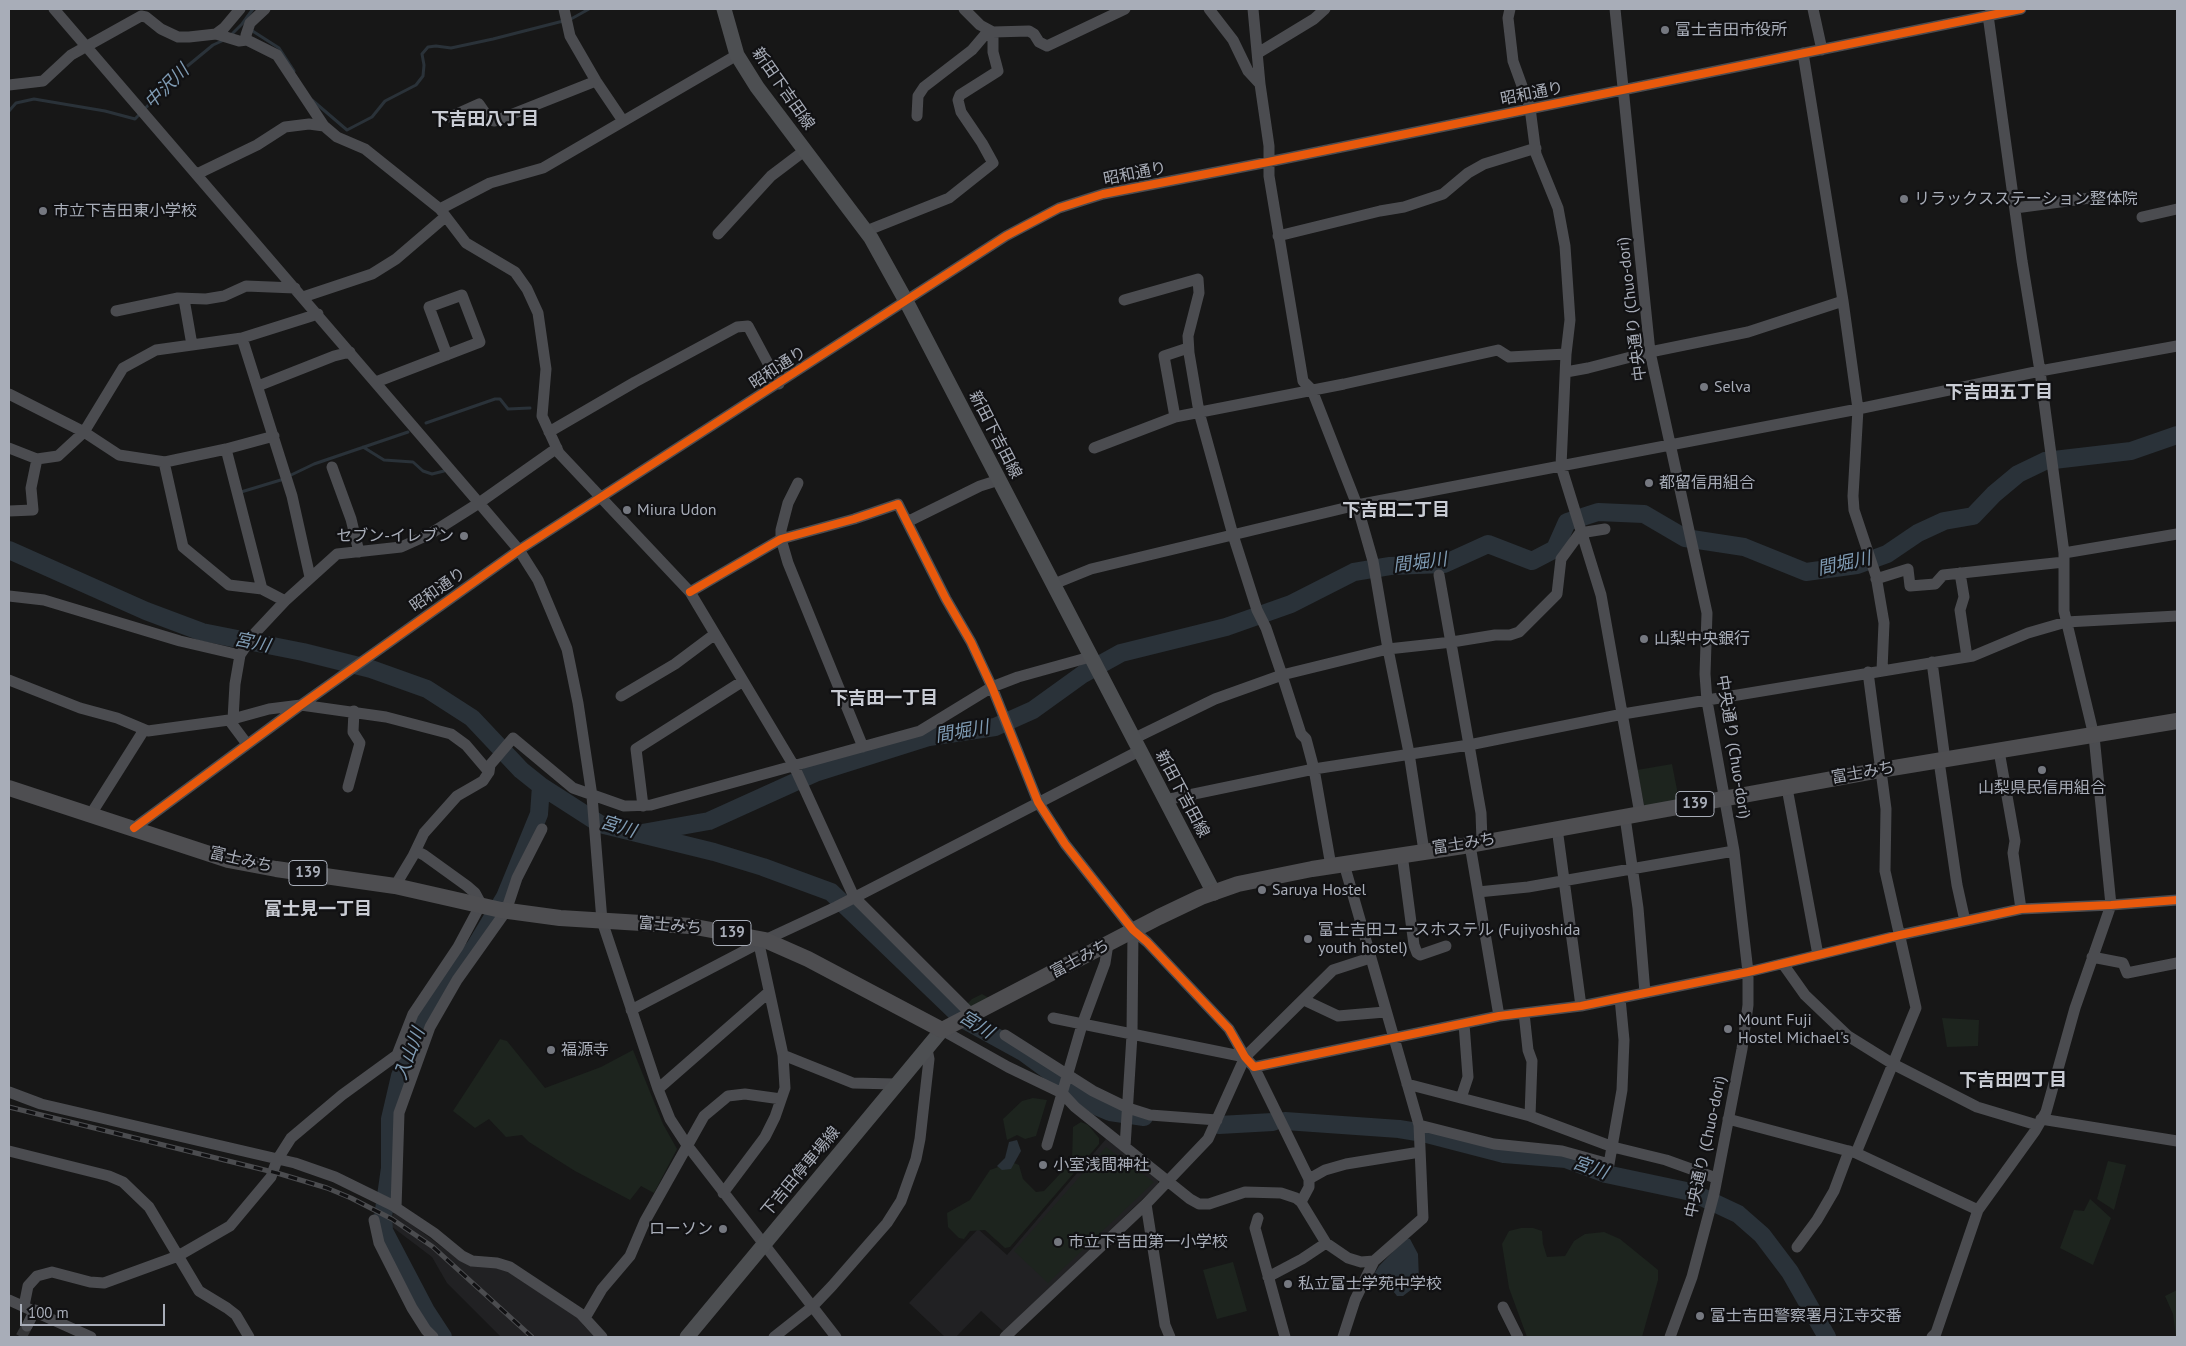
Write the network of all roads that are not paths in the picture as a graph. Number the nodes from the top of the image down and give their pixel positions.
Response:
1 (54, 9) edge
2 (240, 9) edge
3 (265, 9) edge
4 (564, 9) edge
5 (724, 9) edge
6 (964, 9) edge
7 (1125, 9) edge
8 (1209, 9) edge
9 (1253, 9) edge
10 (1325, 9) edge
11 (1510, 9) edge
12 (1615, 9) edge
13 (1813, 9) edge
14 (2021, 9) edge
15 (145, 13) edge
16 (1988, 15) junction
17 (991, 31) junction
18 (216, 34) junction
19 (246, 40) junction
20 (87, 46) junction
21 (1822, 50) junction
22 (1258, 53) junction
23 (1803, 53) junction
24 (737, 55) junction
25 (596, 81) junction
26 (1260, 84) junction
27 (9, 85) edge
28 (1622, 90) junction
29 (1530, 108) junction
30 (916, 116) dead end
31 (450, 117) dead end
32 (623, 121) junction
33 (324, 126) junction
34 (1536, 148) junction
35 (804, 151) junction
36 (1268, 162) junction
37 (197, 174) junction
38 (2090, 198) dead end
39 (2015, 208) junction
40 (2177, 210) edge
41 (442, 213) junction
42 (2142, 218) dead end
43 (866, 231) junction
44 (718, 234) dead end
45 (1278, 236) junction
46 (299, 292) junction
47 (184, 299) junction
48 (1124, 300) dead end
49 (906, 301) junction
50 (1843, 301) junction
51 (116, 310) dead end
52 (318, 314) junction
53 (242, 338) junction
54 (192, 345) junction
55 (2177, 346) edge
56 (1188, 348) junction
57 (350, 352) junction
58 (1650, 352) junction
59 (1566, 354) junction
60 (447, 355) junction
61 (2040, 371) junction
62 (1566, 372) junction
63 (376, 382) junction
64 (779, 384) junction
65 (258, 386) junction
66 (1312, 390) junction
67 (9, 394) edge
68 (1858, 409) junction
69 (1199, 412) junction
70 (1176, 417) junction
71 (84, 432) junction
72 (550, 432) junction
73 (274, 436) junction
74 (1669, 444) junction
75 (9, 448) edge
76 (557, 448) junction
77 (1094, 448) dead end
78 (226, 449) junction
79 (36, 459) junction
80 (164, 462) junction
81 (1561, 466) junction
82 (332, 467) dead end
83 (999, 480) junction
84 (798, 483) dead end
85 (602, 497) junction
86 (480, 503) junction
87 (1357, 505) junction
88 (9, 511) edge
89 (907, 522) junction
90 (1606, 529) dead end
91 (1580, 533) junction
92 (2177, 534) edge
93 (1233, 535) junction
94 (781, 539) junction
95 (519, 550) junction
96 (359, 552) junction
97 (2064, 557) junction
98 (1960, 573) junction
99 (1439, 575) dead end
100 (310, 577) junction
101 (1876, 578) junction
102 (1054, 584) junction
103 (262, 589) junction
104 (690, 592) junction
105 (9, 596) edge
106 (285, 601) junction
107 (2177, 616) edge
108 (2066, 622) junction
109 (715, 634) junction
110 (1452, 642) junction
111 (1388, 649) junction
112 (241, 654) junction
113 (1967, 657) junction
114 (1932, 662) junction
115 (1093, 663) junction
116 (1882, 670) junction
117 (1868, 672) junction
118 (1282, 675) junction
119 (9, 680) edge
120 (743, 681) junction
121 (992, 688) junction
122 (621, 696) dead end
123 (1707, 700) junction
124 (301, 705) junction
125 (354, 711) junction
126 (1623, 714) junction
127 (231, 719) junction
128 (2177, 721) edge
129 (144, 730) junction
130 (2094, 736) junction
131 (246, 744) junction
132 (1136, 745) junction
133 (1469, 745) junction
134 (862, 747) junction
135 (1999, 751) junction
136 (1409, 753) junction
137 (1942, 760) junction
138 (489, 768) junction
139 (796, 769) junction
140 (1314, 769) junction
141 (1881, 770) junction
142 (9, 788) edge
143 (348, 788) dead end
144 (1787, 788) junction
145 (592, 796) junction
146 (1165, 800) junction
147 (1724, 800) junction
148 (1038, 802) junction
149 (643, 806) junction
150 (91, 814) junction
151 (1633, 815) junction
152 (134, 828) junction
153 (542, 828) dead end
154 (1557, 828) junction
155 (1476, 843) junction
156 (416, 851) junction
157 (1424, 851) junction
158 (1734, 851) junction
159 (1402, 854) junction
160 (1337, 865) junction
161 (1632, 869) junction
162 (1564, 881) junction
163 (395, 886) junction
164 (1478, 892) junction
165 (1214, 893) junction
166 (853, 898) junction
167 (2177, 900) edge
168 (2111, 905) junction
169 (482, 907) junction
170 (2021, 909) junction
171 (504, 910) junction
172 (602, 921) junction
173 (1965, 921) junction
174 (1134, 930) junction
175 (1900, 935) junction
176 (762, 942) junction
177 (1108, 944) junction
178 (1446, 946) dead end
179 (1818, 955) junction
180 (2092, 957) junction
181 (1370, 958) junction
182 (2177, 963) edge
183 (1783, 964) junction
184 (1748, 972) junction
185 (770, 992) junction
186 (1645, 993) junction
187 (1620, 998) junction
188 (1304, 1000) junction
189 (1580, 1006) junction
190 (631, 1010) junction
191 (1385, 1012) junction
192 (1524, 1013) junction
193 (970, 1015) junction
194 (1499, 1016) junction
195 (1053, 1018) dead end
196 (1082, 1024) junction
197 (1464, 1024) junction
198 (946, 1028) junction
199 (1005, 1035) dead end
200 (1132, 1036) junction
201 (1393, 1039) junction
202 (927, 1048) junction
203 (783, 1055) junction
204 (398, 1056) junction
205 (1245, 1057) junction
206 (417, 1060) junction
207 (1893, 1064) junction
208 (1254, 1067) junction
209 (1067, 1075) junction
210 (895, 1084) junction
211 (1407, 1084) junction
212 (658, 1089) junction
213 (9, 1092) edge
214 (1062, 1093) junction
215 (1461, 1098) junction
216 (781, 1099) junction
217 (1128, 1108) junction
218 (1530, 1116) junction
219 (1728, 1119) junction
220 (1217, 1120) junction
221 (2039, 1122) junction
222 (1419, 1126) junction
223 (2177, 1141) edge
224 (687, 1145) junction
225 (1047, 1145) dead end
226 (1125, 1147) junction
227 (1420, 1147) junction
228 (1613, 1147) junction
229 (9, 1151) edge
230 (1853, 1152) junction
231 (277, 1160) junction
232 (1716, 1178) junction
233 (1309, 1179) junction
234 (1169, 1182) junction
235 (723, 1193) junction
236 (1301, 1202) junction
237 (1146, 1204) junction
238 (394, 1206) junction
239 (1978, 1210) junction
240 (1258, 1218) dead end
241 (374, 1220) dead end
242 (1326, 1243) junction
243 (763, 1244) junction
244 (1797, 1246) dead end
245 (178, 1256) junction
246 (1374, 1261) junction
247 (1268, 1277) junction
248 (9, 1300) edge
249 (24, 1306) junction
250 (812, 1307) junction
251 (1503, 1307) dead end
252 (35, 1310) junction
253 (585, 1318) junction
254 (27, 1326) tunnel mouth
255 (91, 1337) edge
256 (248, 1337) edge
257 (433, 1337) edge
258 (602, 1337) edge
259 (687, 1337) edge
260 (774, 1337) edge
261 (836, 1337) edge
262 (1005, 1337) edge
263 (1170, 1337) edge
264 (1284, 1337) edge
265 (1343, 1337) edge
266 (1518, 1337) edge
267 (1670, 1337) edge
268 (1932, 1337) edge

1 - 20 street
2 - 18 street
3 - 19 street
4 - 25 street
5 - 24 main road, 新田下吉田線
6 - 17 street
7 - 17 street
8 - 26 street
9 - 22 street
10 - 22 street
11 - 29 street
12 - 28 street, 中央通り (Chuo-dori)
13 - 21 street
14 - 16 street, 昭和通り
15 - 18 street
15 - 20 street
16 - 21 street, 昭和通り
16 - 39 street
17 - 30 street
17 - 43 street
18 - 19 street
19 - 33 street
20 - 27 street
20 - 37 street
21 - 23 street, 昭和通り
22 - 26 street
23 - 28 street, 昭和通り
23 - 50 street
24 - 32 street
24 - 35 main road, 新田下吉田線
25 - 31 street
25 - 32 street
26 - 36 street
28 - 29 street, 昭和通り
28 - 58 street, 中央通り (Chuo-dori)
29 - 34 street
29 - 36 street, 昭和通り
32 - 41 street
33 - 37 street
33 - 41 street
34 - 45 street
34 - 59 street
35 - 43 main road, 新田下吉田線
35 - 44 street
36 - 45 street
36 - 49 street, 昭和通り
37 - 46 street
38 - 39 street
39 - 61 street
40 - 42 street
41 - 46 street
41 - 72 street
43 - 49 main road, 新田下吉田線
45 - 66 street
46 - 47 street
46 - 52 street
47 - 51 street
47 - 54 street
48 - 56 street
49 - 64 street, 昭和通り
49 - 83 main road, 新田下吉田線
50 - 58 street
50 - 68 street
52 - 53 street
52 - 57 street
53 - 54 street
53 - 65 street
54 - 71 street
55 - 61 street
56 - 69 street
56 - 70 street
57 - 63 street
57 - 65 street
58 - 62 street
58 - 74 street, 中央通り (Chuo-dori)
59 - 62 street
59 - 66 street
60 - 60 street
60 - 63 street
61 - 68 street
61 - 97 street
62 - 81 street
63 - 86 street
64 - 72 street
64 - 85 street, 昭和通り
65 - 73 street
66 - 69 street
66 - 87 street
67 - 71 street
68 - 74 street
68 - 101 street
69 - 70 street
69 - 93 street
70 - 77 street
71 - 79 street
71 - 80 street
72 - 76 street
73 - 78 street
73 - 100 street
74 - 81 street
74 - 123 street, 中央通り (Chuo-dori)
75 - 79 street
76 - 85 street
76 - 86 street
78 - 80 street
78 - 103 street
79 - 88 street
80 - 103 street
81 - 87 street
81 - 91 street
82 - 96 street
83 - 89 street
83 - 102 main road, 新田下吉田線
84 - 94 street
85 - 95 street, 昭和通り
85 - 104 street
86 - 95 street
86 - 96 street
87 - 93 street
87 - 111 street
89 - 94 street
89 - 121 street
90 - 91 street
91 - 110 street
91 - 126 street
92 - 97 street
93 - 102 street
93 - 118 street
94 - 104 street
94 - 134 street
95 - 124 street, 昭和通り
95 - 145 street
96 - 100 street
97 - 98 street
97 - 108 street
98 - 101 street
98 - 113 street
99 - 110 street
100 - 106 street
101 - 116 street
102 - 115 main road, 新田下吉田線
103 - 106 street
104 - 109 street
105 - 112 street
106 - 112 street
107 - 108 street
108 - 113 street
108 - 130 street
109 - 120 street
109 - 122 street
110 - 111 street
110 - 133 street
111 - 118 street
111 - 136 street
112 - 127 street
113 - 114 street
114 - 116 street
114 - 137 street
115 - 121 street
115 - 132 main road, 新田下吉田線
116 - 117 street
117 - 123 street
117 - 141 street
118 - 132 street
118 - 140 street
119 - 129 street
120 - 139 street
120 - 149 street
121 - 134 street
121 - 148 street
123 - 126 street
123 - 147 street, 中央通り (Chuo-dori)
124 - 125 street
124 - 127 street
124 - 131 street
125 - 138 street
125 - 143 street
126 - 133 street
126 - 151 street
127 - 129 street
127 - 131 street
128 - 130 highway, 富士みち / 139
129 - 150 street
130 - 135 highway, 富士みち / 139
130 - 168 street
131 - 152 street
132 - 146 main road, 新田下吉田線
132 - 148 street
133 - 136 street
133 - 155 street
134 - 139 street
135 - 137 highway, 富士みち / 139
135 - 170 street
136 - 140 street
136 - 157 street
137 - 141 highway, 富士みち / 139
137 - 173 street
138 - 145 street
138 - 156 street
139 - 149 street
139 - 166 street
140 - 146 street
140 - 160 street
141 - 144 highway, 富士みち / 139
141 - 175 street
142 - 150 highway, 富士みち / 139
144 - 147 highway, 富士みち / 139
144 - 179 street
145 - 149 street
145 - 172 street
146 - 165 main road, 新田下吉田線
147 - 151 highway, 富士みち / 139
147 - 158 street, 中央通り (Chuo-dori)
148 - 166 street
148 - 174 street
150 - 152 highway, 富士みち / 139
151 - 154 highway, 富士みち / 139
151 - 161 street
152 - 163 highway, 富士みち / 139
153 - 171 street
154 - 155 highway, 富士みち / 139
154 - 162 street
155 - 157 highway, 富士みち / 139
155 - 164 street
156 - 163 street
156 - 169 street
157 - 159 highway, 富士みち / 139
158 - 161 street
158 - 184 street, 中央通り (Chuo-dori)
159 - 160 highway, 富士みち / 139
159 - 178 street
160 - 165 highway, 富士みち / 139
160 - 181 street
161 - 162 street
161 - 186 street
162 - 164 street
162 - 189 street
163 - 169 highway, 富士みち / 139
164 - 194 street
165 - 174 highway, 富士みち / 139
166 - 176 street
166 - 193 street
167 - 168 street
168 - 170 street
168 - 180 street
169 - 171 highway, 富士みち / 139
169 - 204 street
170 - 173 street
171 - 172 highway, 富士みち / 139
171 - 206 street
172 - 176 highway, 富士みち / 139
172 - 190 street
173 - 175 street
174 - 177 highway, 富士みち / 139
174 - 200 street
174 - 205 street
175 - 179 street
175 - 207 street
176 - 185 street
176 - 190 street
176 - 198 highway, 富士みち / 139
177 - 193 highway, 富士みち / 139
177 - 196 street
179 - 183 street
180 - 182 street
180 - 221 street
181 - 188 street
181 - 191 street
183 - 184 street
183 - 207 street
184 - 186 street
184 - 219 street, 中央通り (Chuo-dori)
185 - 203 street
185 - 212 street
186 - 187 street
187 - 189 street
187 - 228 street
188 - 191 street
188 - 205 street
189 - 192 street
190 - 212 street
191 - 201 street
192 - 194 street
192 - 218 street
193 - 198 highway, 富士みち / 139
194 - 197 street
195 - 196 street
196 - 200 street
196 - 209 street
197 - 201 street
197 - 215 street
198 - 202 main road, 下吉田停車場線
198 - 214 street
199 - 209 street
200 - 205 street
200 - 217 street
201 - 208 street
201 - 211 street
202 - 210 main road, 下吉田停車場線
202 - 250 street
203 - 210 street
203 - 216 street
204 - 206 street
204 - 231 street
205 - 208 street
205 - 220 street
206 - 238 street
207 - 221 street
207 - 230 street
208 - 233 street
209 - 214 street
209 - 217 street
210 - 243 main road, 下吉田停車場線
211 - 215 street
211 - 222 street
212 - 224 street
213 - 231 street
214 - 225 street
214 - 226 street
215 - 218 street
216 - 224 street
216 - 235 street
217 - 220 street
217 - 226 street
218 - 228 street
219 - 230 street
219 - 232 street, 中央通り (Chuo-dori)
220 - 234 street
221 - 223 street
221 - 239 street
222 - 227 street
222 - 228 street
224 - 235 street
224 - 253 street
226 - 234 street
227 - 233 street
227 - 246 street
228 - 232 street
229 - 245 street
230 - 239 street
230 - 244 street
231 - 238 street
231 - 245 street
232 - 267 street, 中央通り (Chuo-dori)
233 - 236 street
234 - 236 street
234 - 237 street
235 - 243 street
236 - 242 street
237 - 262 street
237 - 263 street
238 - 253 street
239 - 268 street
240 - 247 street
241 - 257 street
242 - 246 street
242 - 247 street
243 - 250 street
243 - 259 main road, 下吉田停車場線
245 - 249 street
245 - 256 street
246 - 265 street
247 - 264 street
248 - 249 street
249 - 252 street
250 - 260 street
250 - 261 street
251 - 266 street
252 - 254 street
252 - 255 street
253 - 258 street

